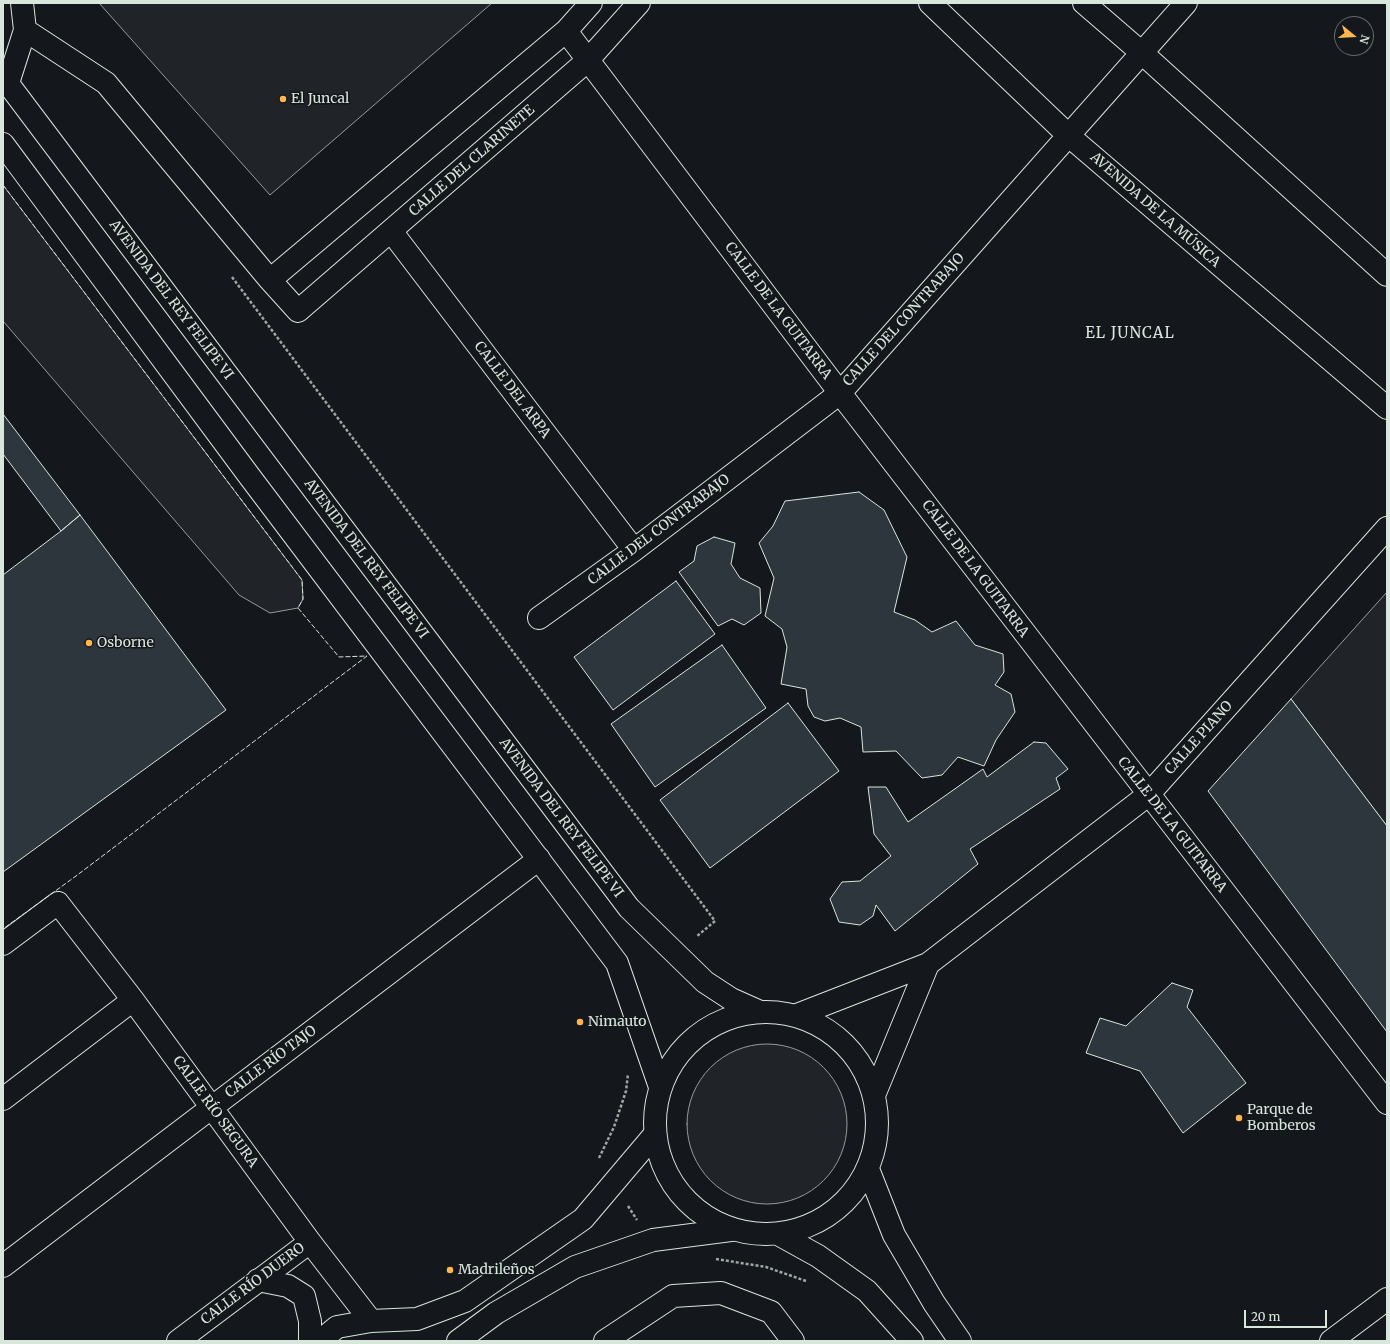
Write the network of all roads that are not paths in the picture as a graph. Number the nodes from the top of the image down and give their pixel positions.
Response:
1 (22, 3) edge
2 (591, 3) edge
3 (639, 3) edge
4 (930, 3) edge
5 (1084, 3) edge
6 (1186, 3) edge
7 (25, 30) junction
8 (566, 31) junction
9 (1142, 53) junction
10 (588, 61) junction
11 (5, 80) edge
12 (1068, 136) junction
13 (3, 144) edge
14 (391, 231) junction
15 (1387, 275) edge
16 (270, 280) junction
17 (840, 392) junction
18 (1387, 408) edge
19 (1387, 528) edge
20 (634, 550) junction
21 (539, 618) dead end
22 (1148, 795) junction
23 (539, 859) junction
24 (3, 944) edge
25 (928, 964) junction
26 (133, 1000) junction
27 (758, 1011) junction
28 (796, 1015) junction
29 (660, 1087) junction
30 (874, 1093) junction
31 (3, 1099) edge
32 (1387, 1103) edge
33 (211, 1107) junction
34 (655, 1134) junction
35 (868, 1169) junction
36 (731, 1230) junction
37 (780, 1235) junction
38 (310, 1242) junction
39 (3, 1266) edge
40 (258, 1280) junction
41 (1387, 1299) edge
42 (371, 1321) junction
43 (960, 1340) edge
44 (178, 1341) edge
45 (310, 1341) edge
46 (320, 1341) edge
47 (458, 1341) edge
48 (605, 1341) edge
49 (793, 1341) edge
50 (912, 1341) edge
51 (1331, 1341) edge

1 - 7 street
2 - 8 street
3 - 10 street, CALLE DEL CLARINETE
4 - 12 street, AVENIDA DE LA MÚSICA
5 - 9 street
6 - 9 street, CALLE DEL CONTRABAJO
7 - 11 street
7 - 16 street
8 - 10 street, CALLE DE LA GUITARRA
8 - 16 street
9 - 12 street, CALLE DEL CONTRABAJO
9 - 15 street
10 - 14 street, CALLE DEL CLARINETE
10 - 17 street, CALLE DE LA GUITARRA
11 - 27 street, AVENIDA DEL REY FELIPE VI
12 - 17 street, CALLE DEL CONTRABAJO
12 - 18 street, AVENIDA DE LA MÚSICA
13 - 23 street
14 - 16 street, CALLE DEL CLARINETE
14 - 20 street, CALLE DEL ARPA
17 - 20 street, CALLE DEL CONTRABAJO
17 - 22 street, CALLE DE LA GUITARRA
19 - 22 street, CALLE PIANO
20 - 21 street, CALLE DEL CONTRABAJO
22 - 25 street, CALLE PIANO
22 - 32 street, CALLE DE LA GUITARRA
23 - 29 street
23 - 33 street, CALLE RÍO TAJO
24 - 26 street, CALLE RÍO SEGURA
25 - 28 street
25 - 30 street
26 - 31 street
26 - 33 street, CALLE RÍO SEGURA
27 - 28 street
27 - 29 street
28 - 30 street
29 - 34 street
30 - 35 street
33 - 38 street, CALLE RÍO SEGURA
33 - 39 street, CALLE RÍO TAJO
34 - 36 street
34 - 42 street
35 - 37 street
35 - 43 street
36 - 37 street
36 - 47 street
37 - 50 street
38 - 40 street, CALLE RÍO DUERO
38 - 42 street, CALLE RÍO SEGURA
40 - 44 street, CALLE RÍO DUERO
40 - 45 street
41 - 51 street
42 - 46 street
48 - 49 street

